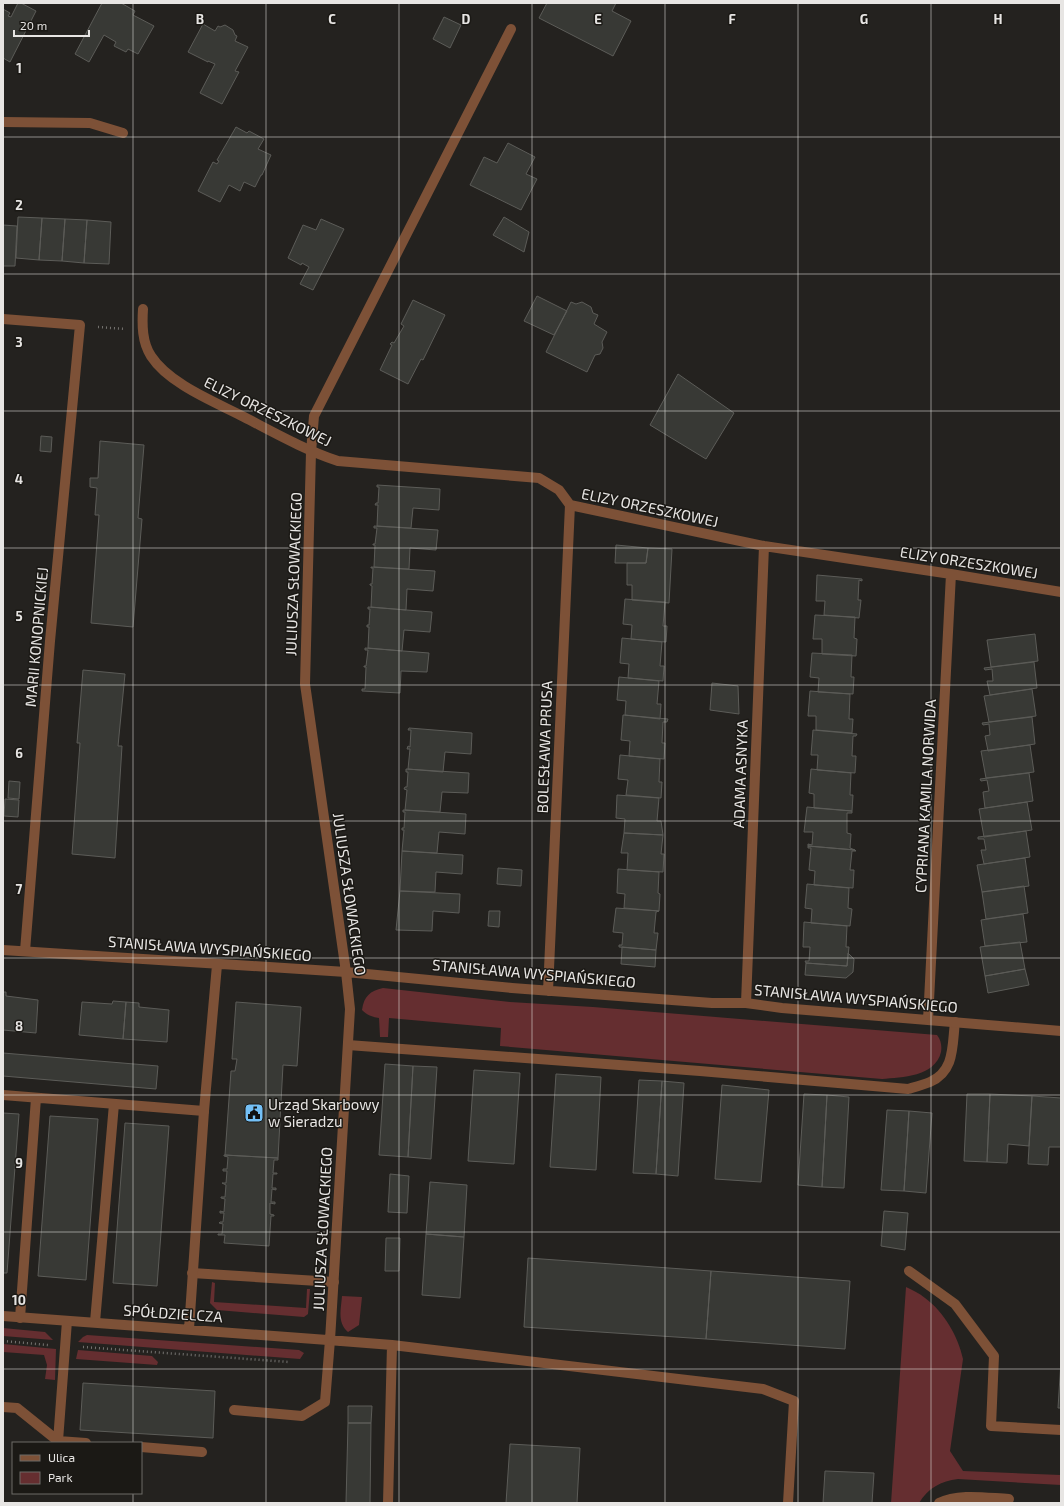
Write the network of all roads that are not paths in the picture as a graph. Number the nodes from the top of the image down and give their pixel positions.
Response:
1 (510, 29) dead end
2 (3, 122) edge
3 (122, 133) dead end
4 (143, 309) dead end
5 (3, 319) edge
6 (312, 452) junction
7 (570, 505) junction
8 (764, 546) junction
9 (951, 574) junction
10 (1061, 592) edge
11 (3, 950) edge
12 (26, 951) junction
13 (217, 965) junction
14 (346, 972) junction
15 (548, 991) junction
16 (746, 1003) junction
17 (928, 1020) junction
18 (955, 1022) junction
19 (1061, 1031) edge
20 (348, 1044) junction
21 (3, 1095) edge
22 (36, 1098) junction
23 (114, 1104) junction
24 (204, 1112) junction
25 (909, 1271) dead end
26 (192, 1273) junction
27 (334, 1282) junction
28 (3, 1316) edge
29 (20, 1318) junction
30 (67, 1321) junction
31 (95, 1322) junction
32 (189, 1329) junction
33 (330, 1340) junction
34 (392, 1346) junction
35 (3, 1407) edge
36 (234, 1410) dead end
37 (1061, 1430) edge
38 (58, 1441) junction
39 (72, 1442) edge
40 (142, 1447) edge
41 (202, 1452) dead end
42 (1009, 1499) dead end
43 (388, 1503) edge
44 (788, 1503) edge
45 (939, 1503) edge

1 - 6 street, JULIUSZA SŁOWACKIEGO
2 - 3 street
4 - 6 street, ELIZY ORZESZKOWEJ
5 - 12 street, MARII KONOPNICKIEJ
6 - 7 street, ELIZY ORZESZKOWEJ
6 - 14 street, JULIUSZA SŁOWACKIEGO
7 - 8 street, ELIZY ORZESZKOWEJ
7 - 15 street, BOLESŁAWA PRUSA
8 - 9 street, ELIZY ORZESZKOWEJ
8 - 16 street, ADAMA ASNYKA
9 - 10 street, ELIZY ORZESZKOWEJ
9 - 17 street, CYPRIANA KAMILA NORWIDA
11 - 12 street, STANISŁAWA WYSPIAŃSKIEGO
12 - 13 street, STANISŁAWA WYSPIAŃSKIEGO
13 - 14 street, STANISŁAWA WYSPIAŃSKIEGO
13 - 24 street
14 - 15 street, STANISŁAWA WYSPIAŃSKIEGO
14 - 20 street, JULIUSZA SŁOWACKIEGO
15 - 16 street, STANISŁAWA WYSPIAŃSKIEGO
16 - 17 street, STANISŁAWA WYSPIAŃSKIEGO
17 - 18 street, STANISŁAWA WYSPIAŃSKIEGO
18 - 19 street, STANISŁAWA WYSPIAŃSKIEGO
18 - 20 street
20 - 27 street, JULIUSZA SŁOWACKIEGO
21 - 22 street
22 - 23 street
22 - 29 street
23 - 24 street
23 - 31 street
24 - 26 street
25 - 37 street
26 - 27 street
26 - 32 street
27 - 33 street, JULIUSZA SŁOWACKIEGO
28 - 29 street, SPÓŁDZIELCZA
29 - 30 street, SPÓŁDZIELCZA
30 - 31 street, SPÓŁDZIELCZA
30 - 38 street
31 - 32 street, SPÓŁDZIELCZA
32 - 33 street, SPÓŁDZIELCZA
33 - 34 street, SPÓŁDZIELCZA
33 - 36 street, JULIUSZA SŁOWACKIEGO
34 - 43 street
34 - 44 street, SPÓŁDZIELCZA
35 - 38 street
38 - 39 street
40 - 41 street
42 - 45 street

